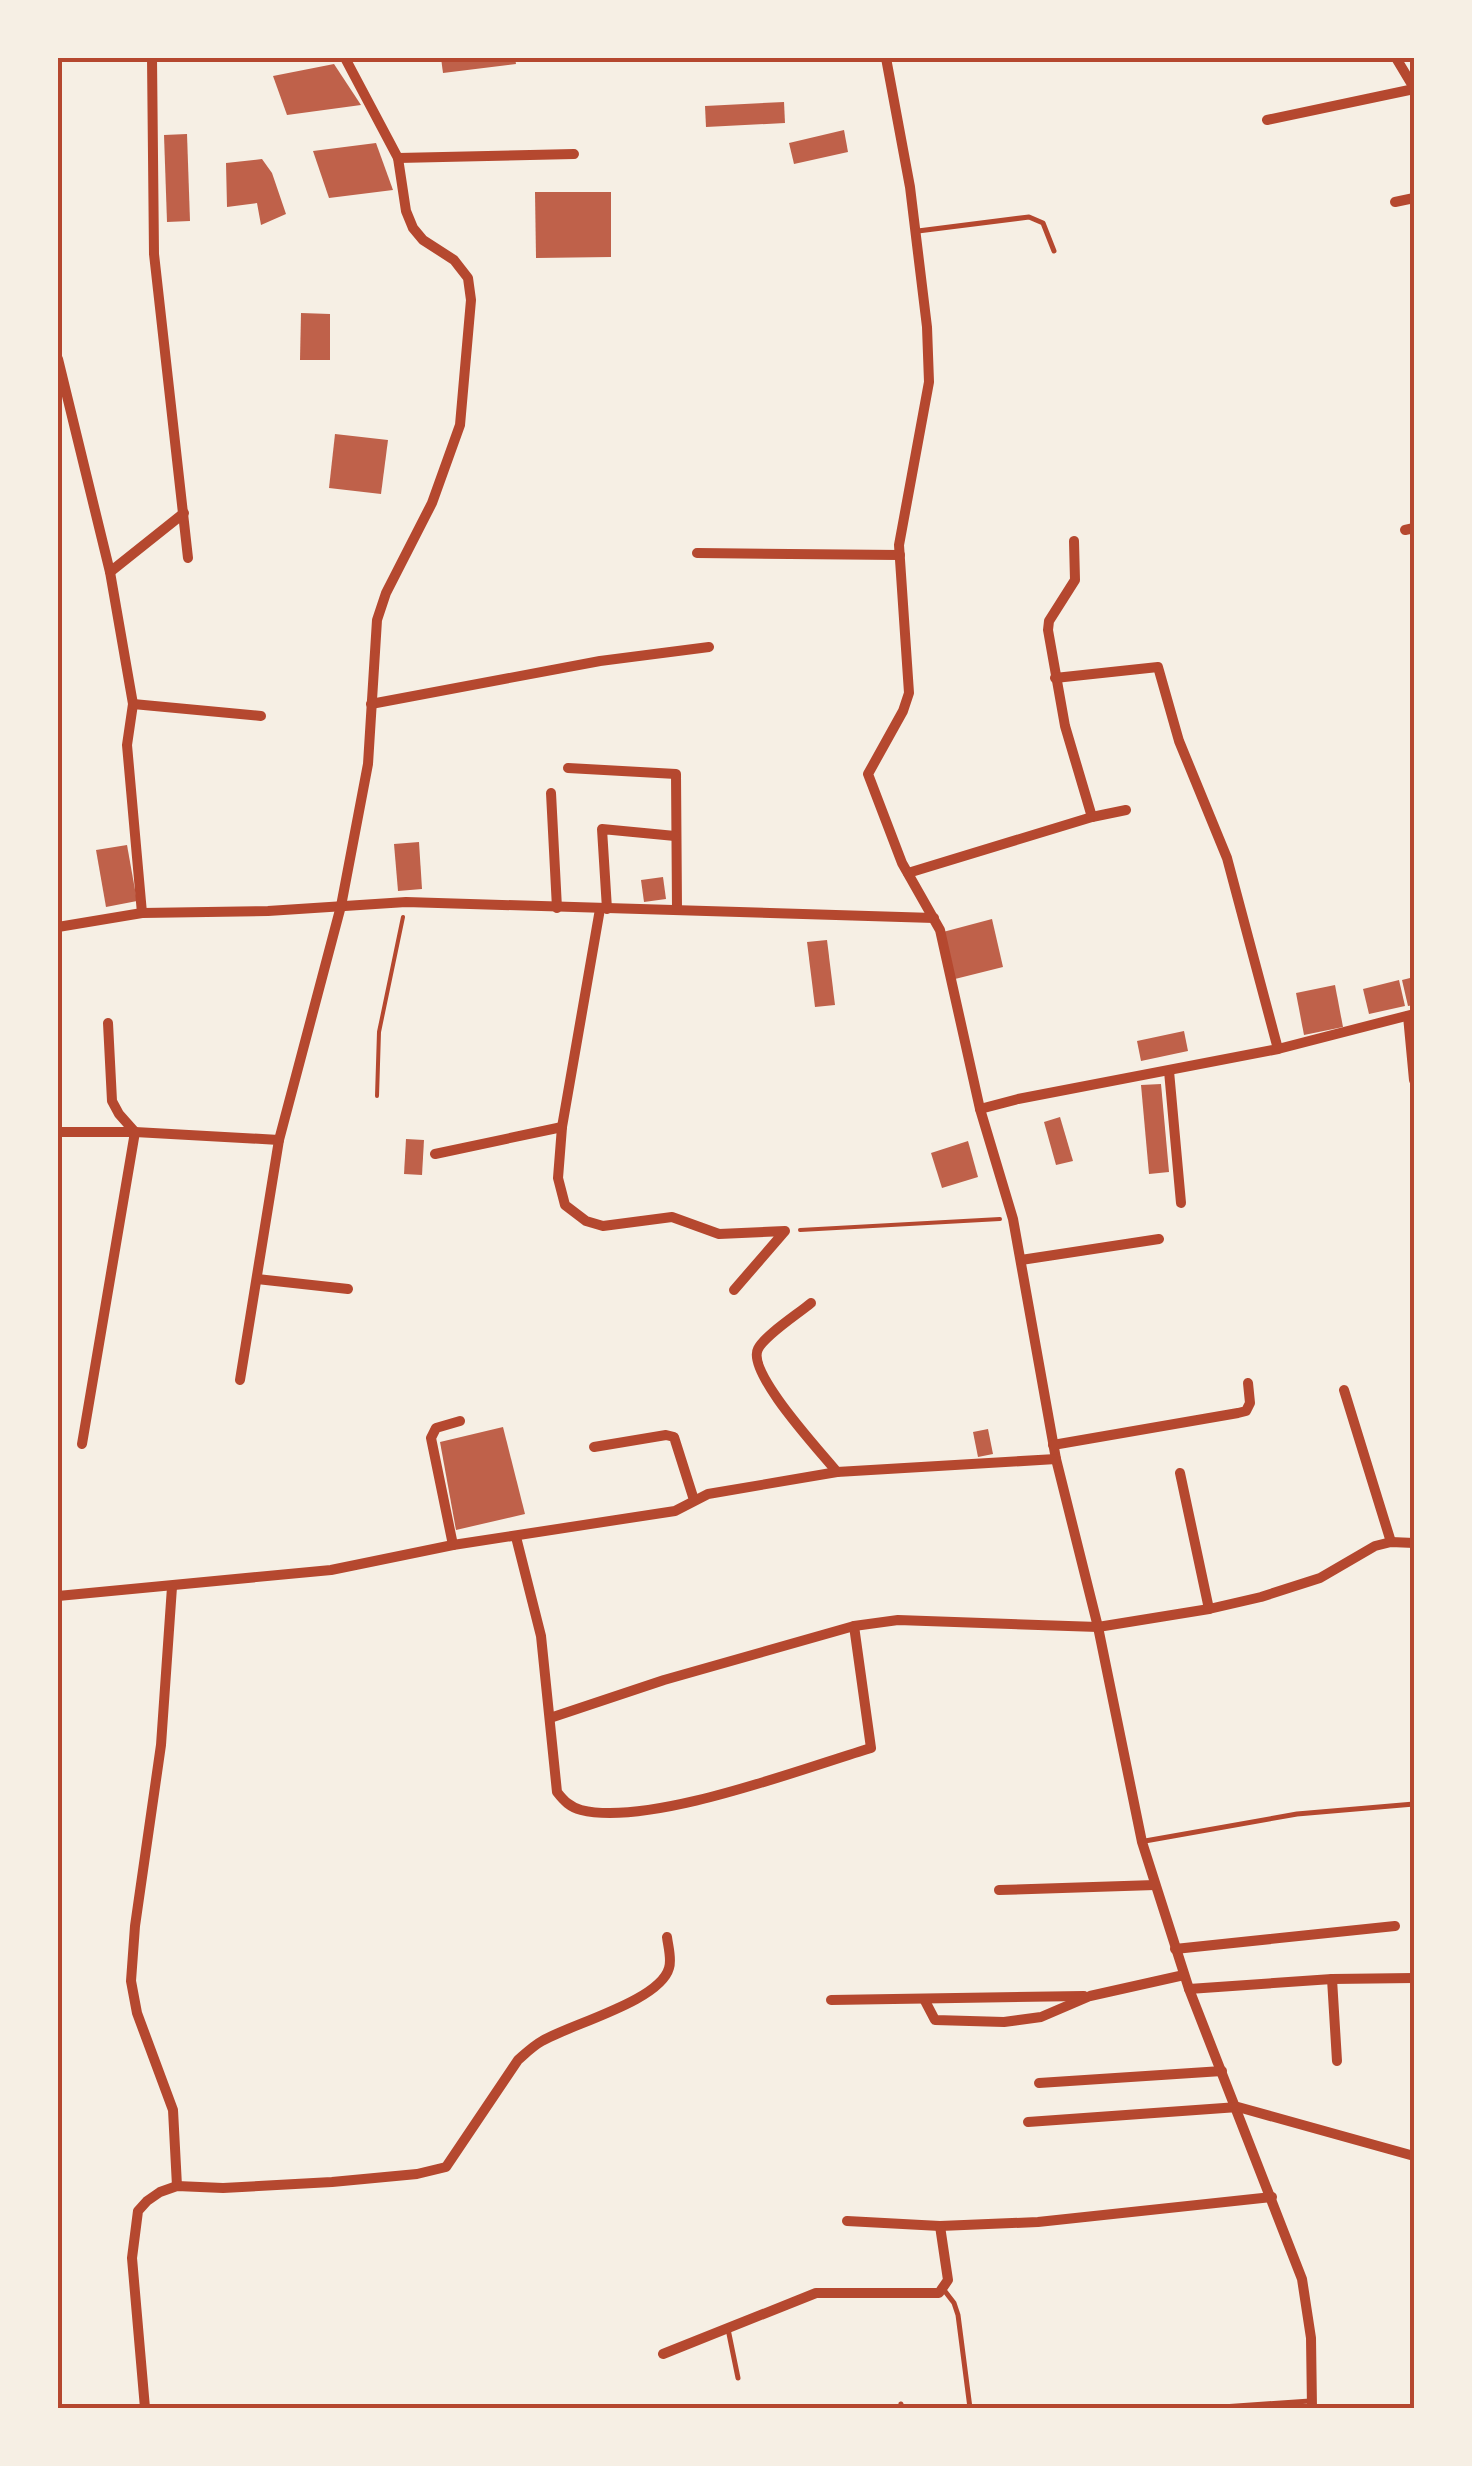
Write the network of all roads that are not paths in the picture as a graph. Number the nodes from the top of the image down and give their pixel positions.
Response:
1 (152, 58) edge
2 (345, 58) edge
3 (886, 58) edge
4 (1396, 58) edge
5 (1414, 88) edge
6 (1267, 120) dead end
7 (574, 154) dead end
8 (398, 158) junction
9 (1414, 198) edge
10 (1395, 202) dead end
11 (915, 232) junction
12 (1054, 251) dead end
13 (58, 359) edge
14 (184, 513) junction
15 (1074, 540) dead end
16 (697, 553) dead end
17 (900, 555) junction
18 (188, 558) dead end
19 (110, 572) junction
20 (708, 647) dead end
21 (1055, 678) junction
22 (133, 704) junction
23 (371, 704) junction
24 (261, 716) dead end
25 (568, 768) dead end
26 (552, 793) dead end
27 (1126, 810) dead end
28 (1092, 817) junction
29 (675, 836) junction
30 (908, 873) junction
31 (340, 906) junction
32 (557, 908) junction
33 (603, 909) junction
34 (677, 909) junction
35 (142, 913) junction
36 (934, 918) junction
37 (58, 927) edge
38 (1411, 1015) edge
39 (108, 1023) dead end
40 (1278, 1049) junction
41 (1169, 1071) junction
42 (1414, 1080) edge
43 (980, 1109) junction
44 (562, 1127) junction
45 (58, 1132) edge
46 (135, 1132) junction
47 (279, 1140) junction
48 (435, 1154) dead end
49 (1181, 1203) dead end
50 (1159, 1238) dead end
51 (1021, 1260) junction
52 (256, 1280) junction
53 (348, 1289) dead end
54 (734, 1290) dead end
55 (811, 1303) dead end
56 (240, 1380) dead end
57 (1248, 1384) dead end
58 (1344, 1390) dead end
59 (460, 1420) dead end
60 (82, 1444) dead end
61 (1054, 1445) junction
62 (594, 1446) dead end
63 (1056, 1459) junction
64 (838, 1472) junction
65 (1180, 1473) dead end
66 (694, 1500) junction
67 (516, 1536) junction
68 (1391, 1542) junction
69 (1414, 1543) edge
70 (454, 1545) junction
71 (172, 1588) junction
72 (58, 1596) edge
73 (1209, 1609) junction
74 (854, 1626) junction
75 (1098, 1627) junction
76 (550, 1718) junction
77 (1414, 1804) edge
78 (1142, 1842) junction
79 (1156, 1885) junction
80 (998, 1890) dead end
81 (1395, 1926) dead end
82 (667, 1937) dead end
83 (1176, 1949) junction
84 (1184, 1975) junction
85 (1414, 1978) edge
86 (1332, 1979) junction
87 (1188, 1989) junction
88 (1090, 1996) junction
89 (924, 1998) junction
90 (831, 2000) dead end
91 (1337, 2061) dead end
92 (1222, 2070) junction
93 (1039, 2083) dead end
94 (1238, 2107) junction
95 (1028, 2122) dead end
96 (1414, 2156) edge
97 (177, 2186) junction
98 (1272, 2197) junction
99 (847, 2221) dead end
100 (940, 2226) junction
101 (944, 2290) junction
102 (728, 2329) junction
103 (663, 2354) dead end
104 (738, 2378) dead end
105 (1312, 2405) edge
106 (145, 2408) edge
107 (970, 2408) edge
108 (1208, 2408) edge

1 - 14 street
2 - 8 street
3 - 11 street
4 - 5 street
5 - 6 street
7 - 8 street
8 - 23 street
9 - 10 street
11 - 12 lane
11 - 17 street
13 - 19 street
14 - 18 street
14 - 19 street
15 - 21 street
16 - 17 street
17 - 30 street
19 - 22 street
20 - 23 street
21 - 28 street
21 - 40 street
22 - 24 street
22 - 35 street
23 - 31 street
25 - 29 street
26 - 32 street
27 - 28 street
28 - 30 street
29 - 33 street
29 - 34 street
30 - 36 street
31 - 32 street
31 - 35 street
31 - 47 street
32 - 33 street
33 - 34 street
33 - 44 street
34 - 36 street
35 - 37 street
36 - 43 street
38 - 40 street
38 - 42 street
39 - 46 street
40 - 41 street
41 - 43 street
41 - 49 street
43 - 51 street
44 - 48 street
44 - 54 street
45 - 46 street
46 - 47 street
46 - 60 street
47 - 52 street
50 - 51 street
51 - 61 street
52 - 53 street
52 - 56 street
55 - 64 street
57 - 61 street
58 - 68 street
59 - 70 street
61 - 63 street
62 - 66 street
63 - 64 street
63 - 75 street
64 - 66 street
65 - 73 street
66 - 67 street
67 - 70 street
67 - 76 street
68 - 69 street
68 - 73 street
70 - 71 street
71 - 72 street
71 - 97 street
73 - 75 street
74 - 75 street
74 - 76 street
74 - 76 street
75 - 78 street
77 - 78 lane
78 - 79 street
79 - 80 street
79 - 83 street
81 - 83 street
82 - 97 street
83 - 84 street
84 - 87 street
84 - 88 street
85 - 86 street
86 - 87 street
86 - 91 street
87 - 92 street
88 - 89 street
88 - 89 street
89 - 90 street
92 - 93 street
92 - 94 street
94 - 95 street
94 - 96 street
94 - 98 street
97 - 106 street
98 - 100 street
98 - 105 street
99 - 100 street
100 - 101 street
101 - 102 street
101 - 107 lane
102 - 103 street
102 - 104 lane
105 - 108 lane

